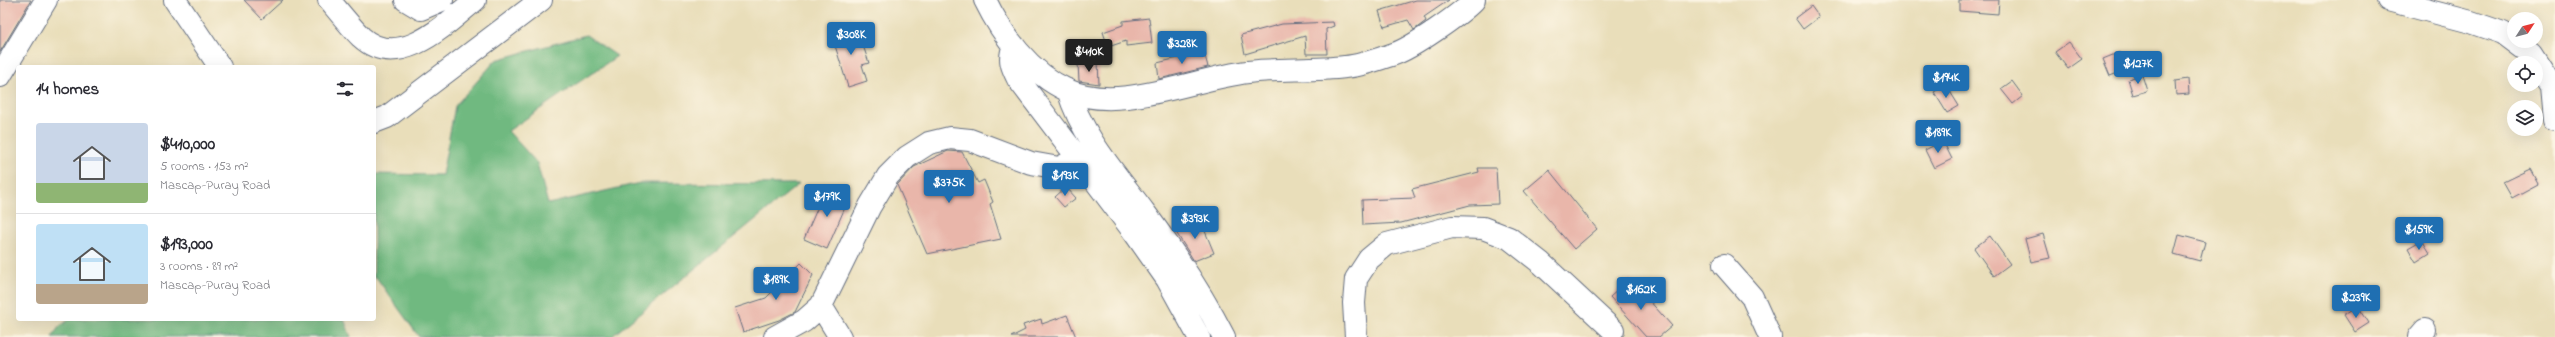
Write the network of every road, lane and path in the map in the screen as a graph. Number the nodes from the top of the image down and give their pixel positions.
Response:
1 (46, 0) edge
2 (176, 0) edge
3 (329, 0) edge
4 (406, 0) edge
5 (442, 0) edge
6 (476, 0) edge
7 (541, 0) edge
8 (985, 0) edge
9 (1474, 0) edge
10 (2388, 0) edge
11 (1014, 46) junction
12 (219, 65) edge
13 (0, 76) edge
14 (1068, 90) junction
15 (2555, 119) edge
16 (376, 121) edge
17 (1079, 158) junction
18 (1724, 265) dead end
19 (821, 306) junction
20 (1613, 330) dead end
21 (775, 337) edge
22 (840, 337) edge
23 (1199, 337) edge
24 (1224, 337) edge
25 (1356, 337) edge
26 (1770, 337) edge

1 - 13 street
2 - 12 street
3 - 6 street
4 - 5 street
7 - 16 street
8 - 11 street
9 - 14 street
10 - 15 street
11 - 14 street
11 - 17 street
14 - 24 street
17 - 19 street
17 - 23 street
18 - 26 street
19 - 21 street
19 - 22 street
20 - 25 street

